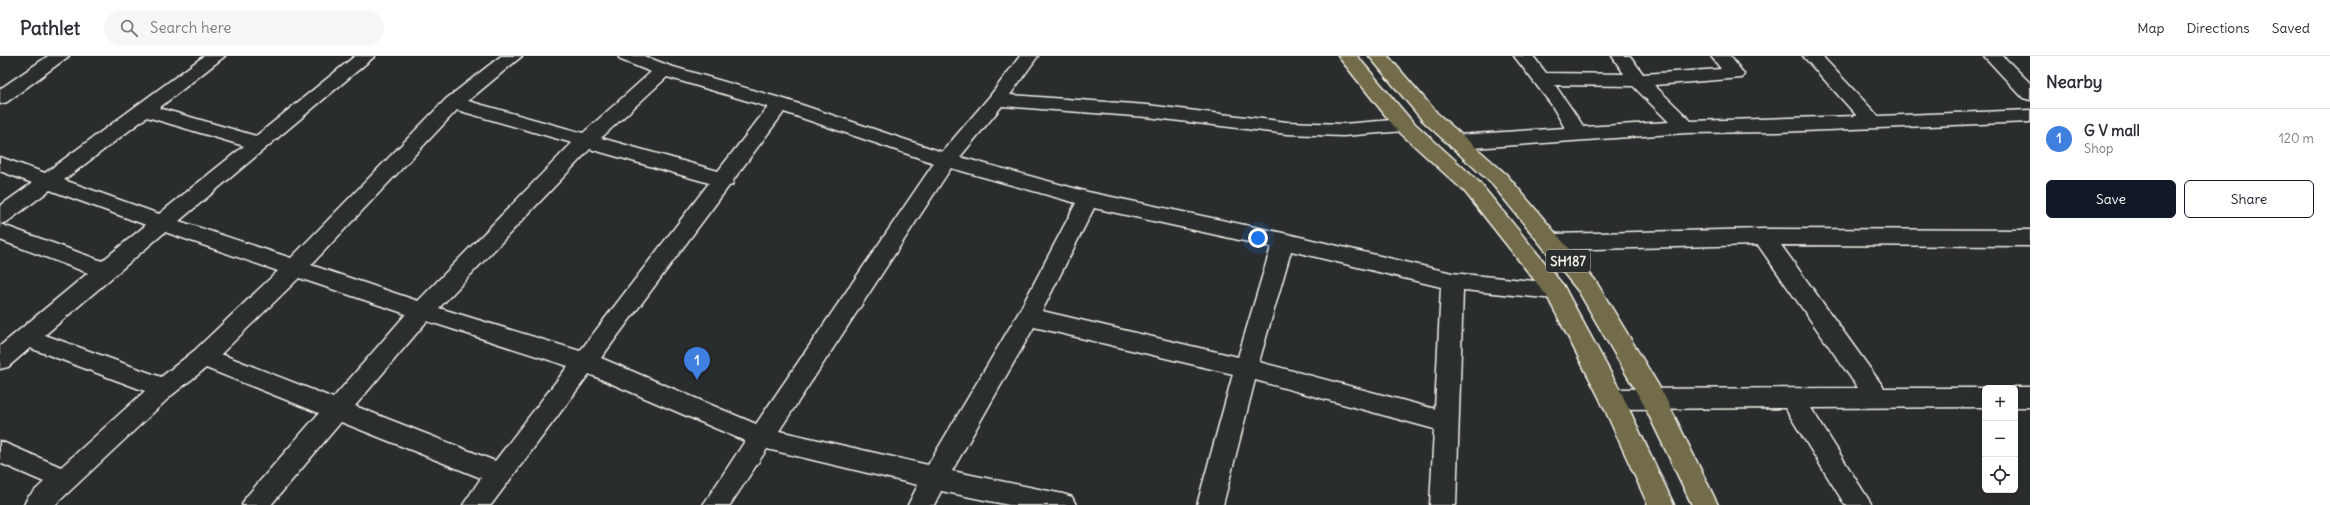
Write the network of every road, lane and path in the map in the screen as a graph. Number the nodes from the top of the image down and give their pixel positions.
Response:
1 (60, 56) edge
2 (216, 56) edge
3 (366, 56) edge
4 (513, 56) edge
5 (627, 56) edge
6 (1029, 56) edge
7 (1347, 56) edge
8 (1378, 56) edge
9 (1523, 56) edge
10 (1621, 56) edge
11 (1720, 56) edge
12 (1812, 56) edge
13 (1993, 56) edge
14 (664, 70) junction
15 (1541, 79) junction
16 (1638, 80) junction
17 (2030, 94) edge
18 (0, 98) edge
19 (997, 100) junction
20 (453, 103) junction
21 (780, 104) junction
22 (146, 110) junction
23 (2030, 116) edge
24 (1873, 122) junction
25 (1404, 125) junction
26 (1686, 127) junction
27 (1578, 134) junction
28 (587, 140) junction
29 (1458, 142) junction
30 (260, 144) junction
31 (946, 160) junction
32 (0, 164) edge
33 (725, 180) junction
34 (48, 181) junction
35 (1088, 199) junction
36 (0, 217) edge
37 (162, 223) junction
38 (0, 232) edge
39 (1764, 237) junction
40 (1283, 241) junction
41 (1552, 242) junction
42 (2026, 244) edge
43 (296, 267) junction
44 (105, 270) junction
45 (1452, 281) junction
46 (1555, 291) junction
47 (422, 311) junction
48 (1028, 317) junction
49 (26, 337) junction
50 (203, 357) junction
51 (0, 360) edge
52 (583, 361) junction
53 (1246, 368) junction
54 (164, 388) junction
55 (1791, 397) junction
56 (1982, 397) edge
57 (2018, 397) edge
58 (2030, 397) edge
59 (1878, 398) junction
60 (1612, 399) junction
61 (1654, 400) junction
62 (335, 410) junction
63 (1446, 422) junction
64 (762, 438) junction
65 (0, 452) edge
66 (500, 474) junction
67 (934, 478) junction
68 (63, 479) junction
69 (36, 505) edge
70 (255, 505) edge
71 (476, 505) edge
72 (716, 505) edge
73 (921, 505) edge
74 (1063, 505) edge
75 (1210, 505) edge
76 (1443, 505) edge
77 (1661, 505) edge
78 (1705, 505) edge
79 (1859, 505) edge

1 - 18 street
2 - 22 street
3 - 30 street
4 - 20 street
5 - 14 street
6 - 19 street
7 - 25 main road, SH187
8 - 29 main road, SH187
9 - 15 street
10 - 16 street
11 - 16 street
12 - 24 street
13 - 17 street
14 - 21 street
14 - 28 street
15 - 16 street
15 - 27 street
16 - 26 street
19 - 25 street
19 - 31 street
20 - 28 street
20 - 43 street
21 - 31 street
21 - 33 street
22 - 30 street
22 - 34 street
23 - 24 street
24 - 26 street
25 - 46 main road, SH187
26 - 27 street
27 - 29 street
28 - 33 street
28 - 47 street
29 - 41 main road, SH187
30 - 37 street
31 - 35 street
31 - 64 street
32 - 34 street
33 - 52 street
34 - 36 street
34 - 37 street
35 - 40 street
35 - 48 street
37 - 43 street
37 - 44 street
38 - 44 street
39 - 41 street
39 - 42 street
39 - 59 street
40 - 45 street
40 - 53 street
41 - 61 main road, SH187
43 - 47 street
43 - 50 street
44 - 49 street
45 - 46 street
45 - 63 street
46 - 60 main road, SH187
47 - 52 street
47 - 62 street
48 - 53 street
48 - 67 street
49 - 51 street
49 - 54 street
50 - 54 street
50 - 62 street
52 - 64 street
52 - 66 street
53 - 63 street
53 - 75 street
54 - 68 street
55 - 59 street
55 - 61 street
55 - 79 street
56 - 59 street
57 - 58 street
60 - 61 street
60 - 77 main road, SH187
61 - 78 main road, SH187
62 - 66 street
62 - 70 street
63 - 76 street
64 - 67 street
64 - 72 street
65 - 68 street
66 - 71 street
67 - 73 street
67 - 74 street
68 - 69 street

